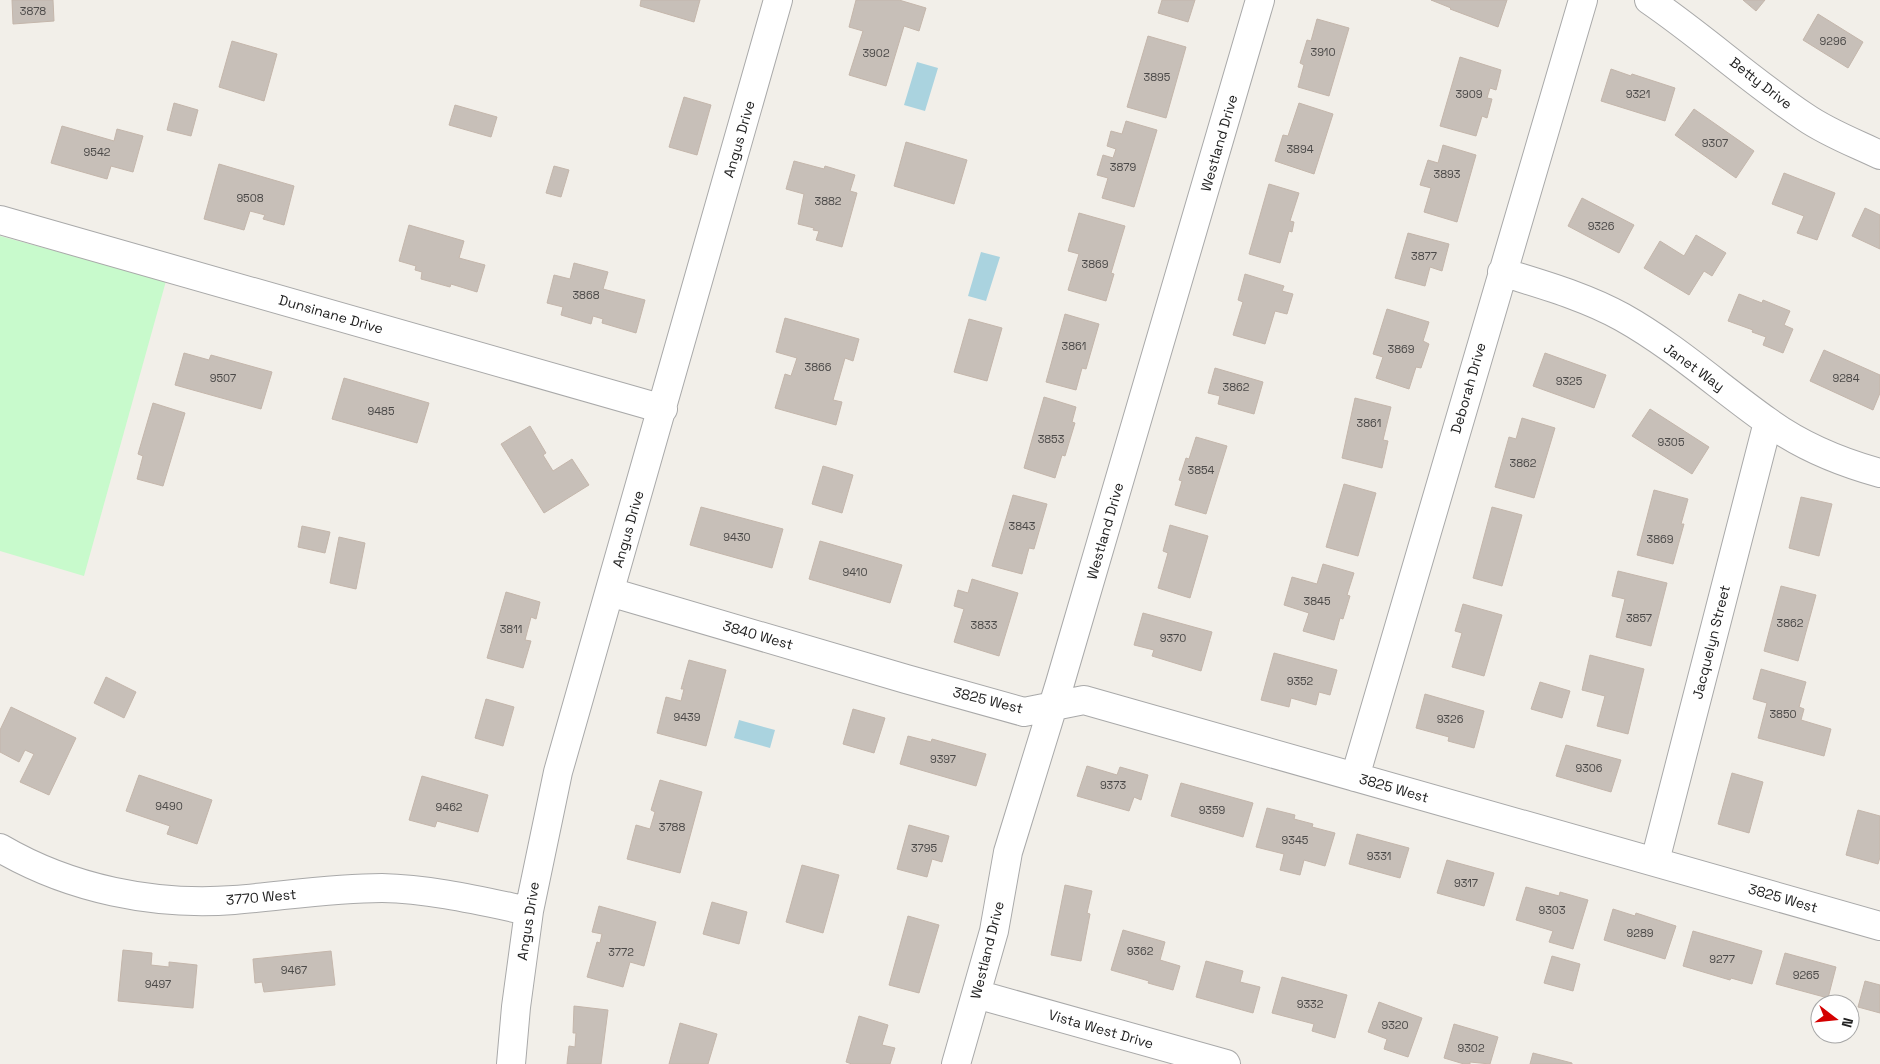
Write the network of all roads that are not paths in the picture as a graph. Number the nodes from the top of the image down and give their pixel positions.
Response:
1 (778, 0) edge
2 (1260, 0) edge
3 (1583, 0) edge
4 (1649, 0) edge
5 (1880, 155) edge
6 (0, 220) edge
7 (1502, 272) junction
8 (663, 409) junction
9 (1768, 422) junction
10 (1880, 473) edge
11 (610, 592) junction
12 (906, 679) joint
13 (1052, 706) junction
14 (1354, 777) junction
15 (0, 848) edge
16 (1655, 862) junction
17 (528, 911) junction
18 (1880, 926) edge
19 (976, 994) junction
20 (511, 1064) edge
21 (956, 1064) edge
22 (1226, 1064) edge

1 - 8 street, Angus Drive
2 - 13 street, Westland Drive
3 - 7 street, Deborah Drive
4 - 5 street, Betty Drive
6 - 8 street, Dunsinane Drive
7 - 9 street, Janet Way
7 - 14 street, Deborah Drive
8 - 11 street, Angus Drive
9 - 10 street, Janet Way
9 - 16 street, Jacquelyn Street
11 - 12 street, 3840 West
11 - 17 street, Angus Drive
12 - 13 street, 3825 West
13 - 14 street, 3825 West
13 - 19 street, Westland Drive
14 - 16 street, 3825 West
15 - 17 street, 3770 West
16 - 18 street, 3825 West
17 - 20 street, Angus Drive
19 - 21 street, Westland Drive
19 - 22 street, Vista West Drive

